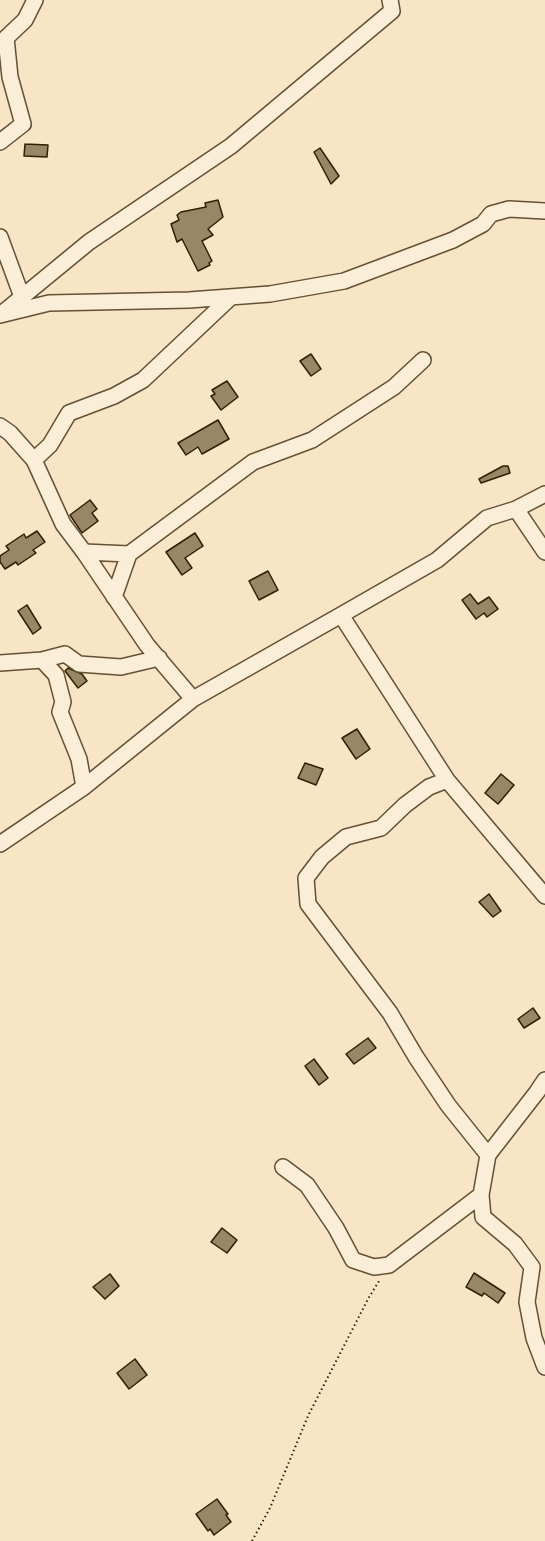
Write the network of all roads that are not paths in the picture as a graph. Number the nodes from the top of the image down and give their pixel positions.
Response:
1 (35, 0) edge
2 (390, 0) edge
3 (0, 142) edge
4 (545, 211) edge
5 (0, 237) edge
6 (22, 297) junction
7 (231, 297) junction
8 (0, 315) edge
9 (423, 360) dead end
10 (0, 426) edge
11 (34, 460) junction
12 (545, 494) edge
13 (516, 509) junction
14 (84, 552) junction
15 (545, 552) edge
16 (129, 554) junction
17 (114, 597) junction
18 (340, 615) junction
19 (159, 658) junction
20 (42, 660) junction
21 (0, 663) edge
22 (193, 699) junction
23 (447, 780) junction
24 (84, 787) junction
25 (0, 844) edge
26 (545, 896) edge
27 (545, 1080) edge
28 (488, 1155) junction
29 (282, 1167) dead end
30 (481, 1195) junction
31 (545, 1367) edge

1 - 3 street
2 - 6 street
4 - 7 street
5 - 6 street
6 - 8 street
7 - 8 street
7 - 11 street
9 - 16 street
10 - 11 street
11 - 14 street
12 - 13 street
13 - 15 street
13 - 18 street
14 - 16 street
14 - 17 street
16 - 17 street
17 - 19 street
18 - 22 street
18 - 23 street
19 - 20 street
19 - 22 street
20 - 21 street
20 - 24 street
22 - 24 street
23 - 26 street
23 - 28 street
24 - 25 street
27 - 28 street
28 - 30 street
29 - 30 street
30 - 31 street

